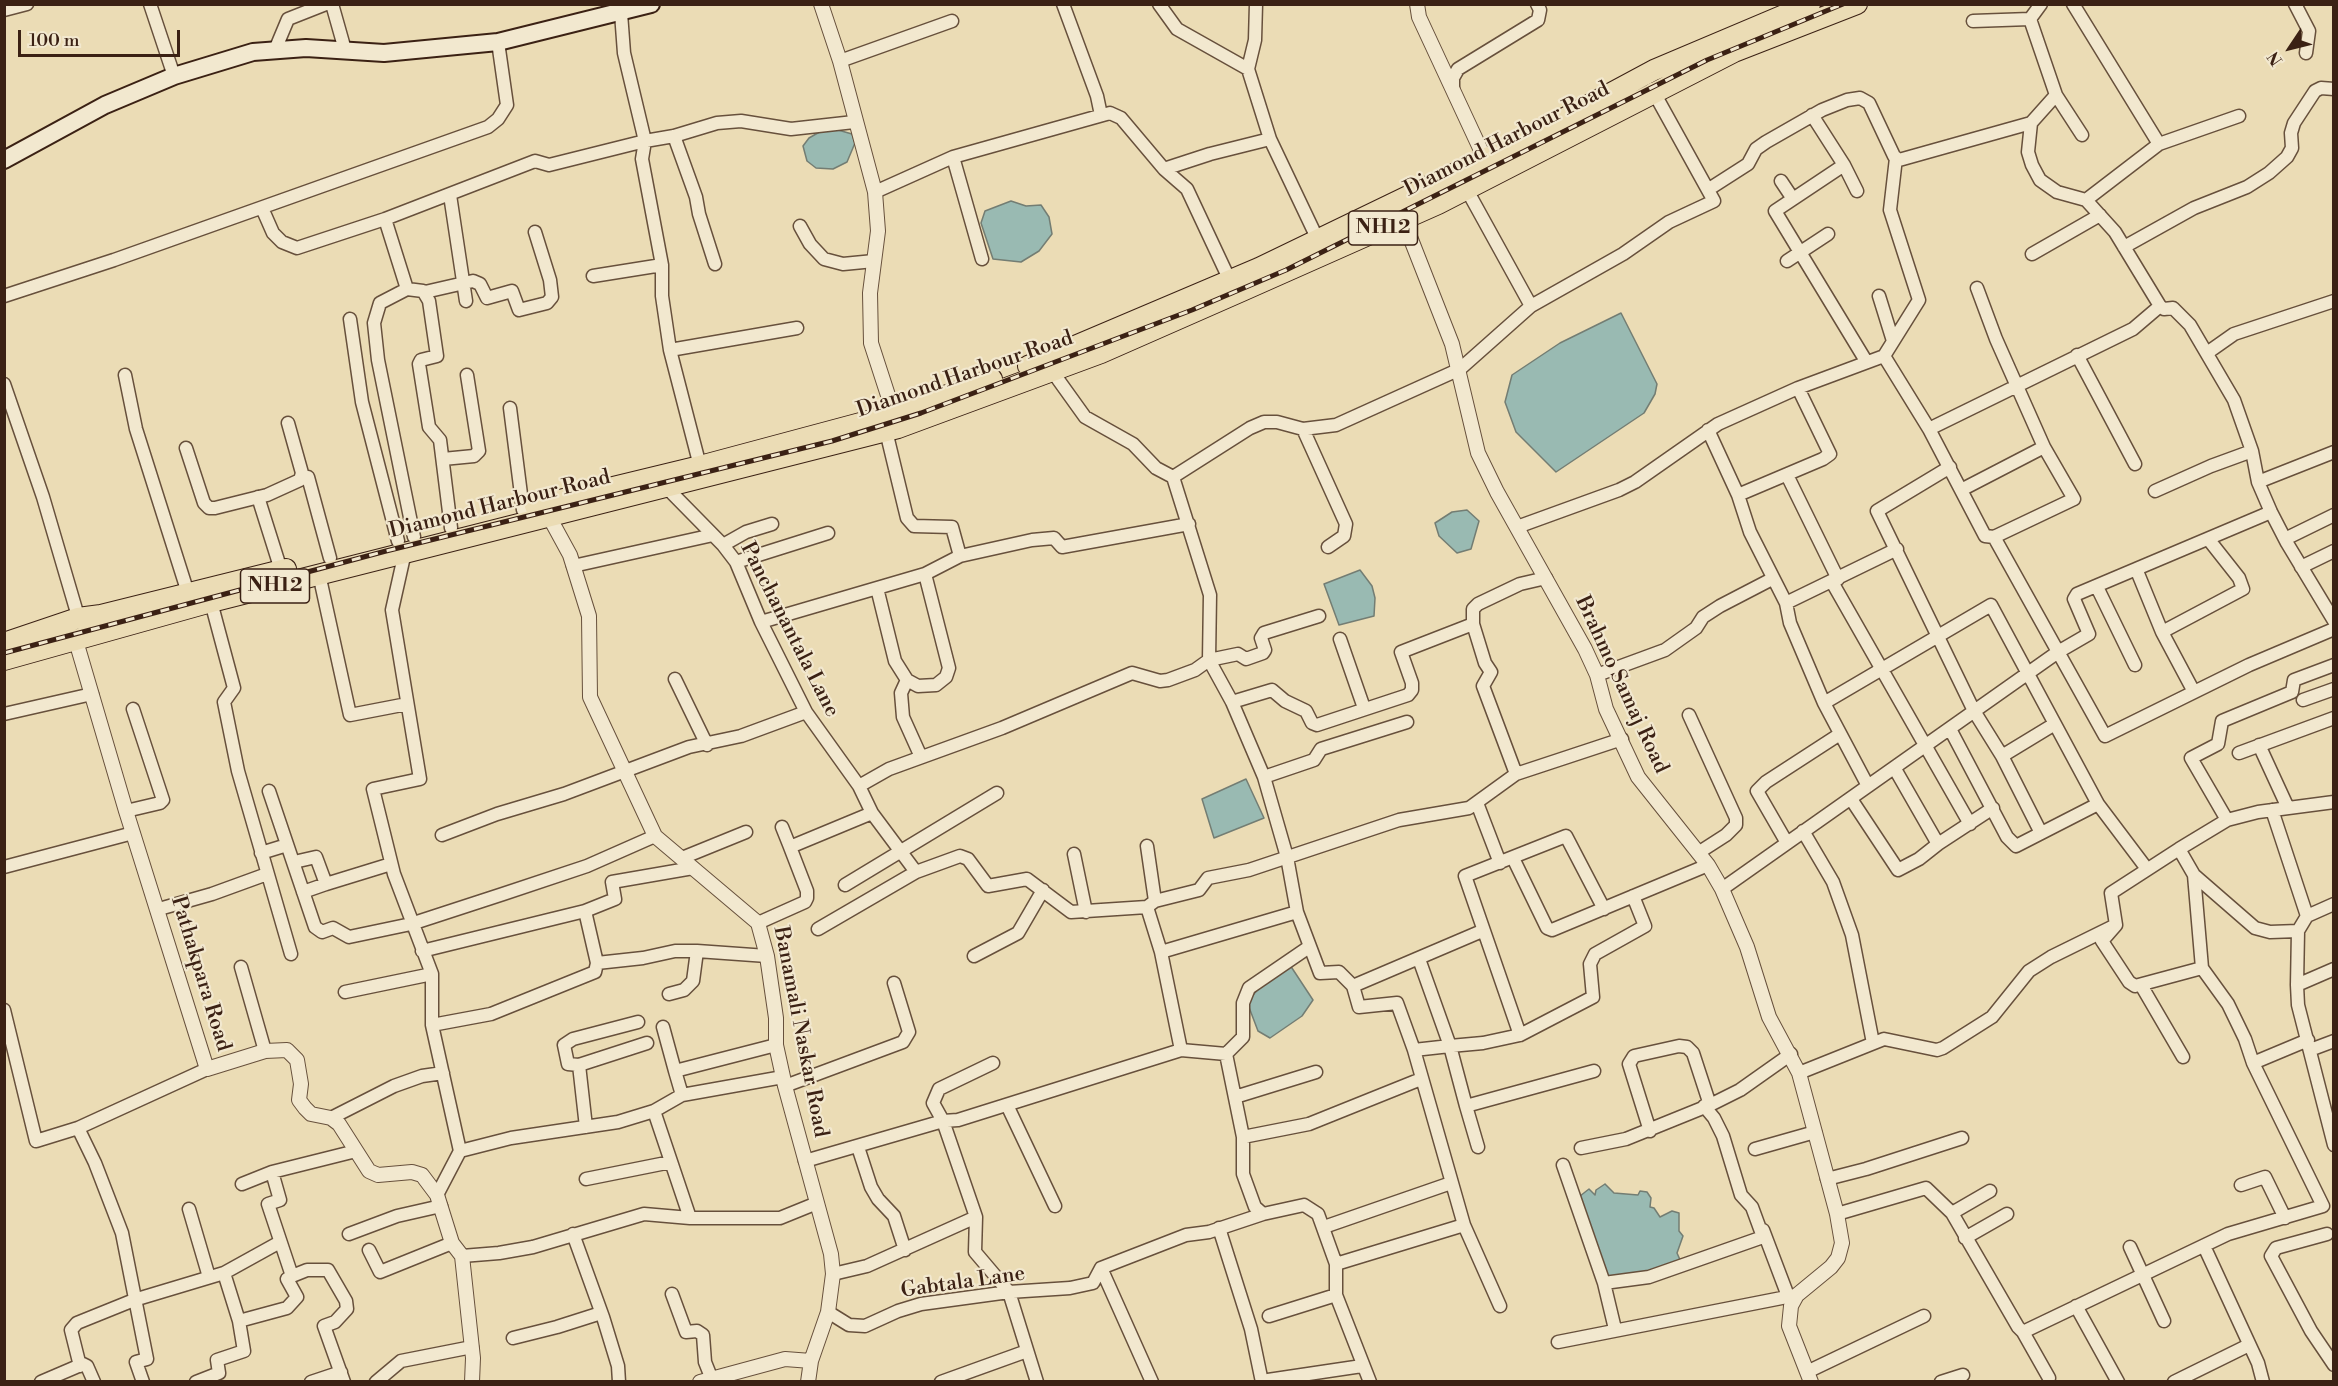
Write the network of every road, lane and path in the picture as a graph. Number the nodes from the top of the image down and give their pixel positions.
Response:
1 (27, 4) edge
2 (150, 4) edge
3 (326, 4) edge
4 (332, 4) edge
5 (651, 4) edge
6 (821, 4) edge
7 (1063, 4) edge
8 (1159, 4) edge
9 (1256, 4) edge
10 (1417, 4) edge
11 (1537, 4) edge
12 (1810, 4) edge
13 (1857, 4) edge
14 (2041, 4) edge
15 (2073, 4) edge
16 (2295, 4) edge
17 (4, 10) edge
18 (621, 14) junction
19 (2030, 19) junction
20 (952, 21) dead end
21 (1973, 21) dead end
22 (498, 42) junction
23 (274, 50) junction
24 (345, 50) junction
25 (2306, 53) dead end
26 (840, 61) junction
27 (1248, 69) junction
28 (174, 76) junction
29 (1648, 85) junction
30 (2334, 89) edge
31 (1453, 90) junction
32 (2056, 95) junction
33 (1101, 115) junction
34 (1812, 115) junction
35 (2239, 116) dead end
36 (854, 122) junction
37 (2031, 123) junction
38 (2082, 135) dead end
39 (674, 136) junction
40 (1270, 139) junction
41 (645, 141) junction
42 (2159, 144) junction
43 (952, 157) junction
44 (1896, 158) junction
45 (1485, 159) junction
46 (4, 160) edge
47 (1844, 165) junction
48 (1164, 170) junction
49 (1782, 181) dead end
50 (1709, 189) junction
51 (1467, 190) junction
52 (1857, 191) dead end
53 (874, 192) junction
54 (450, 195) junction
55 (1793, 199) junction
56 (2086, 200) junction
57 (262, 208) junction
58 (2100, 215) junction
59 (386, 219) junction
60 (1403, 219) junction
61 (801, 226) dead end
62 (535, 232) dead end
63 (1828, 234) dead end
64 (1318, 240) junction
65 (2124, 246) junction
66 (1800, 253) junction
67 (2032, 254) dead end
68 (982, 259) dead end
69 (874, 261) junction
70 (1787, 261) dead end
71 (715, 264) dead end
72 (662, 265) junction
73 (593, 276) dead end
74 (464, 283) junction
75 (1233, 287) junction
76 (1977, 288) dead end
77 (407, 289) junction
78 (425, 292) junction
79 (1879, 296) dead end
80 (4, 297) edge
81 (2334, 301) edge
82 (466, 302) dead end
83 (1531, 306) junction
84 (2160, 306) junction
85 (350, 319) dead end
86 (796, 328) dead end
87 (1893, 342) junction
88 (670, 350) junction
89 (2207, 353) junction
90 (1884, 356) junction
91 (2077, 356) junction
92 (1866, 361) junction
93 (1460, 369) junction
94 (1052, 371) junction
95 (125, 375) dead end
96 (467, 375) dead end
97 (4, 384) edge
98 (2016, 385) junction
99 (1798, 388) junction
100 (510, 408) dead end
101 (288, 423) dead end
102 (893, 425) junction
103 (1304, 429) junction
104 (1929, 429) junction
105 (1708, 430) junction
106 (2044, 447) junction
107 (186, 448) dead end
108 (2252, 451) junction
109 (2334, 452) edge
110 (443, 459) junction
111 (2135, 465) dead end
112 (700, 466) junction
113 (1950, 467) junction
114 (1787, 475) junction
115 (308, 477) dead end
116 (1173, 477) junction
117 (2258, 482) junction
118 (667, 488) junction
119 (1961, 490) junction
120 (2156, 490) dead end
121 (1738, 495) junction
122 (258, 497) junction
123 (523, 510) junction
124 (545, 510) junction
125 (2271, 512) junction
126 (2334, 515) edge
127 (772, 524) dead end
128 (1189, 525) junction
129 (1517, 527) junction
130 (451, 528) junction
131 (828, 533) dead end
132 (713, 535) junction
133 (1994, 537) junction
134 (2285, 539) junction
135 (2209, 540) junction
136 (406, 543) junction
137 (723, 545) junction
138 (1328, 547) dead end
139 (1897, 549) junction
140 (2334, 551) edge
141 (960, 556) junction
142 (330, 558) junction
143 (736, 562) junction
144 (573, 566) junction
145 (2301, 567) junction
146 (281, 570) junction
147 (2137, 571) junction
148 (319, 574) junction
149 (925, 574) junction
150 (1546, 578) junction
151 (1772, 579) junction
152 (1835, 581) junction
153 (2097, 587) junction
154 (877, 588) junction
155 (188, 593) junction
156 (211, 602) junction
157 (1786, 603) junction
158 (1319, 616) dead end
159 (78, 618) junction
160 (2334, 621) edge
161 (761, 622) junction
162 (1473, 624) junction
163 (2334, 629) edge
164 (2162, 632) junction
165 (1936, 636) junction
166 (1340, 639) dead end
167 (81, 640) junction
168 (4, 643) edge
169 (2058, 652) junction
170 (4, 660) edge
171 (1209, 660) junction
172 (2135, 665) dead end
173 (2334, 665) edge
174 (1881, 668) junction
175 (1597, 675) junction
176 (2028, 675) junction
177 (675, 679) dead end
178 (907, 680) junction
179 (2334, 689) edge
180 (2194, 692) junction
181 (92, 694) junction
182 (2303, 700) dead end
183 (1232, 702) junction
184 (1824, 703) junction
185 (407, 704) junction
186 (1364, 708) junction
187 (133, 709) dead end
188 (1974, 711) junction
189 (806, 712) junction
190 (4, 714) edge
191 (1689, 715) dead end
192 (2334, 718) edge
193 (1407, 722) dead end
194 (2053, 725) junction
195 (1950, 729) junction
196 (1840, 734) junction
197 (1622, 739) junction
198 (707, 745) junction
199 (2259, 745) junction
200 (1925, 746) junction
201 (2239, 753) dead end
202 (2002, 756) junction
203 (921, 757) junction
204 (1895, 769) junction
205 (626, 770) junction
206 (1516, 774) junction
207 (1264, 777) junction
208 (858, 786) junction
209 (1868, 786) junction
210 (269, 791) dead end
211 (997, 793) dead end
212 (1851, 799) junction
213 (2334, 802) edge
214 (1478, 803) junction
215 (2098, 804) junction
216 (1993, 808) junction
217 (2288, 808) junction
218 (2272, 810) junction
219 (126, 811) junction
220 (872, 813) junction
221 (2227, 820) junction
222 (1970, 824) junction
223 (782, 827) dead end
224 (1803, 831) junction
225 (746, 832) dead end
226 (133, 833) junction
227 (2042, 833) junction
228 (442, 835) dead end
229 (655, 836) junction
230 (1786, 843) junction
231 (1938, 844) junction
232 (287, 845) junction
233 (1147, 846) dead end
234 (790, 847) junction
235 (2179, 849) junction
236 (901, 850) junction
237 (261, 853) junction
238 (1698, 853) junction
239 (1074, 854) dead end
240 (1287, 857) junction
241 (682, 858) junction
242 (1513, 858) junction
243 (294, 862) junction
244 (1500, 863) junction
245 (391, 864) junction
246 (1708, 865) junction
247 (4, 867) edge
248 (693, 868) junction
249 (2147, 869) junction
250 (916, 872) junction
251 (267, 874) junction
252 (2194, 875) junction
253 (326, 884) junction
254 (845, 885) dead end
255 (1722, 889) junction
256 (1043, 890) junction
257 (303, 892) junction
258 (1633, 896) junction
259 (2334, 903) edge
260 (1151, 904) junction
261 (159, 909) junction
262 (1604, 909) junction
263 (585, 911) junction
264 (1086, 912) junction
265 (1297, 912) junction
266 (2307, 916) junction
267 (758, 923) junction
268 (411, 924) junction
269 (2116, 925) junction
270 (818, 929) dead end
271 (1482, 931) junction
272 (2298, 931) junction
273 (1309, 947) junction
274 (422, 951) junction
275 (697, 951) junction
276 (1161, 952) junction
277 (291, 954) dead end
278 (767, 956) junction
279 (974, 956) dead end
280 (1419, 959) junction
281 (597, 963) junction
282 (241, 967) dead end
283 (2202, 968) junction
284 (2334, 969) edge
285 (432, 974) junction
286 (894, 983) dead end
287 (2141, 985) junction
288 (1353, 986) junction
289 (2297, 986) junction
290 (345, 992) dead end
291 (669, 994) dead end
292 (4, 1010) edge
293 (638, 1022) dead end
294 (432, 1025) junction
295 (663, 1027) dead end
296 (1520, 1035) junction
297 (2334, 1041) edge
298 (647, 1043) dead end
299 (1873, 1043) junction
300 (776, 1045) junction
301 (2309, 1045) junction
302 (1450, 1046) junction
303 (1181, 1050) junction
304 (1414, 1050) junction
305 (265, 1051) junction
306 (1226, 1054) junction
307 (1791, 1054) junction
308 (2183, 1057) dead end
309 (993, 1063) dead end
310 (2253, 1063) junction
311 (579, 1065) junction
312 (207, 1069) junction
313 (675, 1071) junction
314 (1594, 1071) dead end
315 (443, 1072) junction
316 (1316, 1072) dead end
317 (1799, 1073) junction
318 (1421, 1079) junction
319 (784, 1081) junction
320 (682, 1095) junction
321 (1236, 1097) junction
322 (1007, 1105) junction
323 (1466, 1106) junction
324 (1707, 1106) junction
325 (654, 1111) junction
326 (331, 1118) junction
327 (943, 1122) junction
328 (2331, 1123) edge
329 (586, 1127) junction
330 (78, 1128) junction
331 (1650, 1131) junction
332 (1815, 1132) junction
333 (1243, 1137) junction
334 (1962, 1138) dead end
335 (2334, 1145) edge
336 (858, 1147) junction
337 (1478, 1147) dead end
338 (1581, 1148) dead end
339 (1755, 1149) dead end
340 (356, 1151) junction
341 (460, 1151) junction
342 (805, 1161) junction
343 (671, 1162) junction
344 (1563, 1165) dead end
345 (272, 1172) junction
346 (586, 1179) dead end
347 (1827, 1179) junction
348 (1451, 1183) junction
349 (242, 1184) dead end
350 (2241, 1185) dead end
351 (1990, 1191) dead end
352 (439, 1200) junction
353 (817, 1203) junction
354 (1055, 1206) dead end
355 (1758, 1207) dead end
356 (189, 1209) dead end
357 (1952, 1213) junction
358 (1263, 1214) junction
359 (1837, 1214) junction
360 (2007, 1214) dead end
361 (976, 1217) junction
362 (690, 1218) junction
363 (2285, 1218) junction
364 (1464, 1225) junction
365 (1324, 1227) junction
366 (1219, 1228) junction
367 (2330, 1231) edge
368 (349, 1234) dead end
369 (573, 1234) junction
370 (1965, 1238) junction
371 (280, 1242) junction
372 (452, 1243) junction
373 (2204, 1246) junction
374 (2334, 1246) edge
375 (2130, 1247) dead end
376 (369, 1250) dead end
377 (905, 1250) junction
378 (462, 1256) junction
379 (1336, 1264) junction
380 (1101, 1268) junction
381 (224, 1273) junction
382 (833, 1274) junction
383 (2141, 1275) junction
384 (209, 1276) junction
385 (292, 1276) junction
386 (1604, 1283) junction
387 (1009, 1292) junction
388 (672, 1294) dead end
389 (1336, 1296) junction
390 (1793, 1296) junction
391 (134, 1300) junction
392 (1500, 1306) dead end
393 (2076, 1306) junction
394 (828, 1312) junction
395 (601, 1313) junction
396 (1269, 1316) dead end
397 (1924, 1316) dead end
398 (239, 1321) junction
399 (2164, 1322) dead end
400 (1615, 1329) junction
401 (2023, 1332) junction
402 (513, 1338) dead end
403 (1558, 1342) dead end
404 (2249, 1345) junction
405 (472, 1347) junction
406 (1027, 1351) junction
407 (811, 1361) junction
408 (2334, 1365) edge
409 (80, 1366) junction
410 (1362, 1366) junction
411 (1963, 1375) dead end
412 (1810, 1376) edge
413 (343, 1377) edge
414 (2049, 1378) dead end
415 (706, 1379) edge
416 (1265, 1381) edge
417 (2115, 1381) edge
418 (41, 1382) edge
419 (94, 1382) edge
420 (143, 1382) edge
421 (196, 1382) edge
422 (311, 1382) edge
423 (376, 1382) edge
424 (472, 1382) edge
425 (619, 1382) edge
426 (808, 1382) edge
427 (941, 1382) edge
428 (1037, 1382) edge
429 (1152, 1382) edge
430 (1370, 1382) edge
431 (1941, 1382) edge
432 (2174, 1382) edge
433 (2263, 1382) edge

1 - 17 street
2 - 28 street
3 - 23 street
4 - 24 street
5 - 18 main road
6 - 26 street
7 - 33 street
8 - 27 street
9 - 27 street
10 - 31 street
11 - 31 street
12 - 29 highway, Diamond Harbour Road / NH12
13 - 29 highway, Diamond Harbour Road / NH12
14 - 19 street
15 - 42 street
16 - 25 street
18 - 22 main road
18 - 41 street
19 - 21 street
19 - 32 street
20 - 26 street
22 - 24 main road
22 - 57 street
23 - 24 main road
23 - 28 main road
26 - 36 street
27 - 40 street
28 - 46 main road
29 - 45 highway, Diamond Harbour Road / NH12
29 - 50 street
29 - 51 highway, Diamond Harbour Road / NH12
30 - 65 street
31 - 45 street
32 - 37 street
32 - 38 street
33 - 43 street
33 - 48 street
34 - 44 street
34 - 47 street
34 - 50 street
35 - 42 street
36 - 39 street
36 - 53 street
37 - 44 street
37 - 56 street
39 - 41 street
39 - 71 street
40 - 48 street
40 - 64 street
41 - 54 street
41 - 72 street
42 - 56 street
43 - 53 street
43 - 68 street
44 - 87 street
45 - 64 highway, Diamond Harbour Road / NH12
47 - 52 street
47 - 55 street
48 - 75 street
49 - 55 street
50 - 83 street
51 - 60 highway, Diamond Harbour Road / NH12
51 - 83 street
53 - 69 street
54 - 59 street
54 - 74 street
55 - 66 street
56 - 58 street
57 - 59 street
57 - 80 street
58 - 65 street
58 - 67 street
59 - 77 street
60 - 75 highway, Diamond Harbour Road / NH12
60 - 93 street, Brahmo Samaj Road
61 - 69 street
62 - 74 street
63 - 66 street
64 - 75 highway, Diamond Harbour Road / NH12
65 - 84 street
66 - 70 street
66 - 92 street
69 - 102 street
72 - 73 street
72 - 88 street
74 - 78 street
74 - 82 street
75 - 94 highway, Diamond Harbour Road / NH12
75 - 102 highway, Diamond Harbour Road / NH12
76 - 98 street
77 - 78 street
77 - 136 street
78 - 110 street
79 - 87 street
81 - 89 street
83 - 93 street
84 - 89 street
84 - 91 street
85 - 136 street
86 - 88 street
87 - 90 street
88 - 112 street
89 - 108 street
90 - 92 street
90 - 104 street
91 - 98 street
91 - 111 street
92 - 99 street
93 - 103 street
93 - 129 street, Brahmo Samaj Road
94 - 102 highway, Diamond Harbour Road / NH12
94 - 116 street
95 - 155 street
96 - 110 street
97 - 159 street
98 - 104 street
98 - 106 street
99 - 105 street
99 - 114 street
100 - 123 street
101 - 122 street
102 - 112 highway, Diamond Harbour Road / NH12
102 - 118 highway, Diamond Harbour Road / NH12
102 - 141 street
103 - 116 street
103 - 138 street
104 - 113 street
105 - 121 street
105 - 129 street
106 - 119 street
106 - 133 street
107 - 122 street
108 - 117 street
108 - 120 street
109 - 117 street
110 - 130 street
112 - 124 highway, Diamond Harbour Road / NH12
113 - 119 street
113 - 139 street
114 - 121 street
114 - 152 street
115 - 142 street
116 - 128 street
117 - 125 street
118 - 124 highway, Diamond Harbour Road / NH12
118 - 132 street, Panchanantala Lane
119 - 133 street
121 - 151 street
122 - 146 street
123 - 124 highway, Diamond Harbour Road / NH12
123 - 130 highway, Diamond Harbour Road / NH12
124 - 136 highway, Diamond Harbour Road / NH12
124 - 144 street, Banamali Naskar Road
125 - 134 street
125 - 135 street
126 - 134 street
127 - 137 street
128 - 141 street
128 - 171 street
129 - 150 street, Brahmo Samaj Road
130 - 136 highway, Diamond Harbour Road / NH12
131 - 143 street
132 - 137 street, Panchanantala Lane
132 - 144 street
133 - 169 street
134 - 145 street
135 - 147 street
135 - 164 street
136 - 142 highway, Diamond Harbour Road / NH12
136 - 148 highway, Diamond Harbour Road / NH12
136 - 185 street
137 - 143 street, Panchanantala Lane
139 - 152 street
139 - 165 street
140 - 145 street
141 - 149 street
142 - 146 highway, Diamond Harbour Road / NH12
143 - 161 street, Panchanantala Lane
144 - 205 street, Banamali Naskar Road
145 - 160 street
146 - 155 highway, Diamond Harbour Road / NH12
147 - 153 street
147 - 164 street
148 - 156 highway, Diamond Harbour Road / NH12
148 - 185 street
149 - 154 street
149 - 178 street
150 - 162 street
150 - 175 street, Brahmo Samaj Road
151 - 157 street
151 - 175 street
152 - 157 street
152 - 174 street
153 - 169 street
153 - 172 street
154 - 161 street
154 - 178 street
155 - 159 highway, Diamond Harbour Road / NH12
156 - 167 highway, Diamond Harbour Road / NH12
156 - 237 street
157 - 184 street
158 - 171 street
159 - 167 street
159 - 168 highway, Diamond Harbour Road / NH12
161 - 189 street, Panchanantala Lane
162 - 186 street
162 - 206 street
163 - 180 street
164 - 180 street
165 - 174 street
165 - 176 street
165 - 188 street
166 - 186 street
167 - 170 highway, Diamond Harbour Road / NH12
167 - 181 street, Pathakpara Road
169 - 176 street
169 - 180 street
171 - 183 street
171 - 203 street
173 - 221 street
174 - 184 street
174 - 200 street
175 - 197 street, Brahmo Samaj Road
176 - 188 street
176 - 194 street
177 - 198 street
178 - 203 street
179 - 182 street
181 - 190 street
181 - 219 street, Pathakpara Road
183 - 186 street
183 - 207 street
184 - 196 street
185 - 245 street
187 - 219 street
188 - 195 street
188 - 202 street
189 - 198 street
189 - 208 street, Panchanantala Lane
191 - 238 street
192 - 199 street
193 - 207 street
194 - 202 street
194 - 215 street
195 - 200 street
195 - 216 street
196 - 209 street
196 - 230 street
197 - 206 street
197 - 238 street, Brahmo Samaj Road
198 - 205 street
199 - 201 street
199 - 217 street
200 - 204 street
200 - 222 street
202 - 227 street
203 - 208 street
204 - 209 street
204 - 231 street
205 - 228 street
205 - 229 street, Banamali Naskar Road
206 - 214 street
207 - 240 street
208 - 220 street, Panchanantala Lane
209 - 212 street
210 - 232 street
211 - 236 street
212 - 224 street
212 - 231 street
213 - 217 street
214 - 240 street
214 - 244 street
215 - 227 street
215 - 249 street
216 - 222 street
216 - 227 street
217 - 218 street
218 - 221 street
218 - 266 street
219 - 226 street, Pathakpara Road
220 - 234 street
220 - 236 street, Panchanantala Lane
221 - 235 street
222 - 231 street
223 - 234 street
224 - 230 street
224 - 299 street
225 - 241 street
226 - 247 street
226 - 261 street, Pathakpara Road
229 - 241 street, Banamali Naskar Road
229 - 268 street
230 - 255 street
232 - 237 street
232 - 243 street
233 - 260 street
234 - 267 street
235 - 249 street
235 - 252 street
236 - 250 street, Panchanantala Lane
236 - 254 street
237 - 251 street
238 - 246 street, Brahmo Samaj Road
239 - 264 street
240 - 260 street
240 - 265 street
241 - 248 street, Banamali Naskar Road
242 - 244 street
242 - 262 street
242 - 262 street
243 - 253 street
243 - 257 street
244 - 271 street
245 - 253 street
245 - 268 street
246 - 255 street, Brahmo Samaj Road
246 - 258 street
248 - 263 street
248 - 267 street, Banamali Naskar Road
249 - 269 street
250 - 256 street
250 - 270 street
251 - 261 street
251 - 277 street
252 - 272 street
252 - 283 street
253 - 257 street
255 - 307 street, Brahmo Samaj Road
256 - 264 street
256 - 279 street
257 - 268 street
258 - 262 street
258 - 296 street
259 - 266 street
260 - 264 street
260 - 276 street
261 - 312 street, Pathakpara Road
263 - 274 street
263 - 281 street
265 - 273 street
265 - 276 street
266 - 272 street
267 - 278 street, Banamali Naskar Road
268 - 274 street
269 - 287 street
269 - 299 street
271 - 280 street
271 - 296 street
272 - 289 street
273 - 288 street
273 - 306 street
274 - 285 street
275 - 278 street
275 - 281 street
275 - 291 street
276 - 303 street
278 - 300 street, Banamali Naskar Road
280 - 288 street
280 - 302 street
281 - 294 street
282 - 305 street
283 - 287 street
283 - 310 street
284 - 289 street
285 - 290 street
285 - 294 street
286 - 319 street
287 - 308 street
288 - 304 street
289 - 301 street
292 - 330 street
293 - 311 street
294 - 315 street
295 - 313 street
296 - 302 street
297 - 301 street
298 - 311 street
299 - 317 street
300 - 313 street
300 - 319 street, Banamali Naskar Road
301 - 310 street
301 - 328 street
302 - 304 street
302 - 323 street
303 - 306 street
303 - 322 street
304 - 318 street
305 - 312 street, Pathakpara Road
305 - 326 street, Pathakpara Road
306 - 321 street
307 - 317 street, Brahmo Samaj Road
307 - 324 street
309 - 327 street
310 - 363 street
311 - 329 street
312 - 330 street
313 - 320 street
314 - 323 street
315 - 326 street
315 - 341 street
316 - 321 street
317 - 332 street, Brahmo Samaj Road
318 - 333 street
318 - 348 street
319 - 320 street
319 - 342 street, Banamali Naskar Road
320 - 325 street
321 - 333 street
322 - 327 street
322 - 354 street
323 - 337 street
324 - 331 street
324 - 331 street
324 - 386 street
325 - 329 street
325 - 343 street
326 - 340 street, Pathakpara Road
327 - 336 street
327 - 361 street
328 - 335 street
329 - 341 street
330 - 391 street
331 - 338 street
332 - 339 street
332 - 347 street, Brahmo Samaj Road
333 - 358 street
334 - 347 street
336 - 342 street
336 - 377 street
340 - 345 street
340 - 352 street, Pathakpara Road
341 - 352 street
342 - 353 street, Banamali Naskar Road
343 - 346 street
343 - 362 street
344 - 386 street
345 - 349 street
345 - 371 street
347 - 359 street, Brahmo Samaj Road
348 - 364 street
348 - 365 street
350 - 363 street
351 - 357 street
352 - 368 street
352 - 372 street, Pathakpara Road
353 - 362 street
353 - 382 street, Banamali Naskar Road
355 - 390 street
356 - 384 street
357 - 359 street
357 - 370 street
358 - 365 street
358 - 366 street
359 - 390 street, Brahmo Samaj Road
360 - 370 street
361 - 377 street
361 - 387 street
362 - 369 street
363 - 373 street
364 - 379 street
364 - 392 street
365 - 379 street
366 - 380 street
366 - 416 street
367 - 374 street
367 - 408 street
369 - 378 street
369 - 395 street
370 - 401 street
371 - 381 street
371 - 385 street
372 - 376 street
372 - 378 street, Pathakpara Road
373 - 383 street
373 - 404 street
375 - 383 street
377 - 382 street
378 - 405 street
379 - 389 street
380 - 387 street, Gabtala Lane
380 - 429 street
381 - 384 street
381 - 398 street
382 - 394 street, Banamali Naskar Road
383 - 393 street
383 - 399 street
384 - 391 street
385 - 398 street
385 - 413 street
386 - 400 street
387 - 394 street, Gabtala Lane
387 - 406 street
388 - 415 street
389 - 396 street
389 - 410 street
390 - 400 street
390 - 412 street
391 - 409 street
391 - 420 street
393 - 401 street
393 - 417 street
394 - 407 street, Banamali Naskar Road
395 - 402 street
395 - 425 street
397 - 412 street
398 - 421 street
400 - 403 street
401 - 414 street
404 - 432 street
404 - 433 street
405 - 423 street
405 - 424 street
406 - 427 street
406 - 428 street
407 - 415 street
407 - 426 street, Banamali Naskar Road
409 - 418 street
409 - 419 street
410 - 416 street
410 - 430 street
411 - 431 street
413 - 422 street

